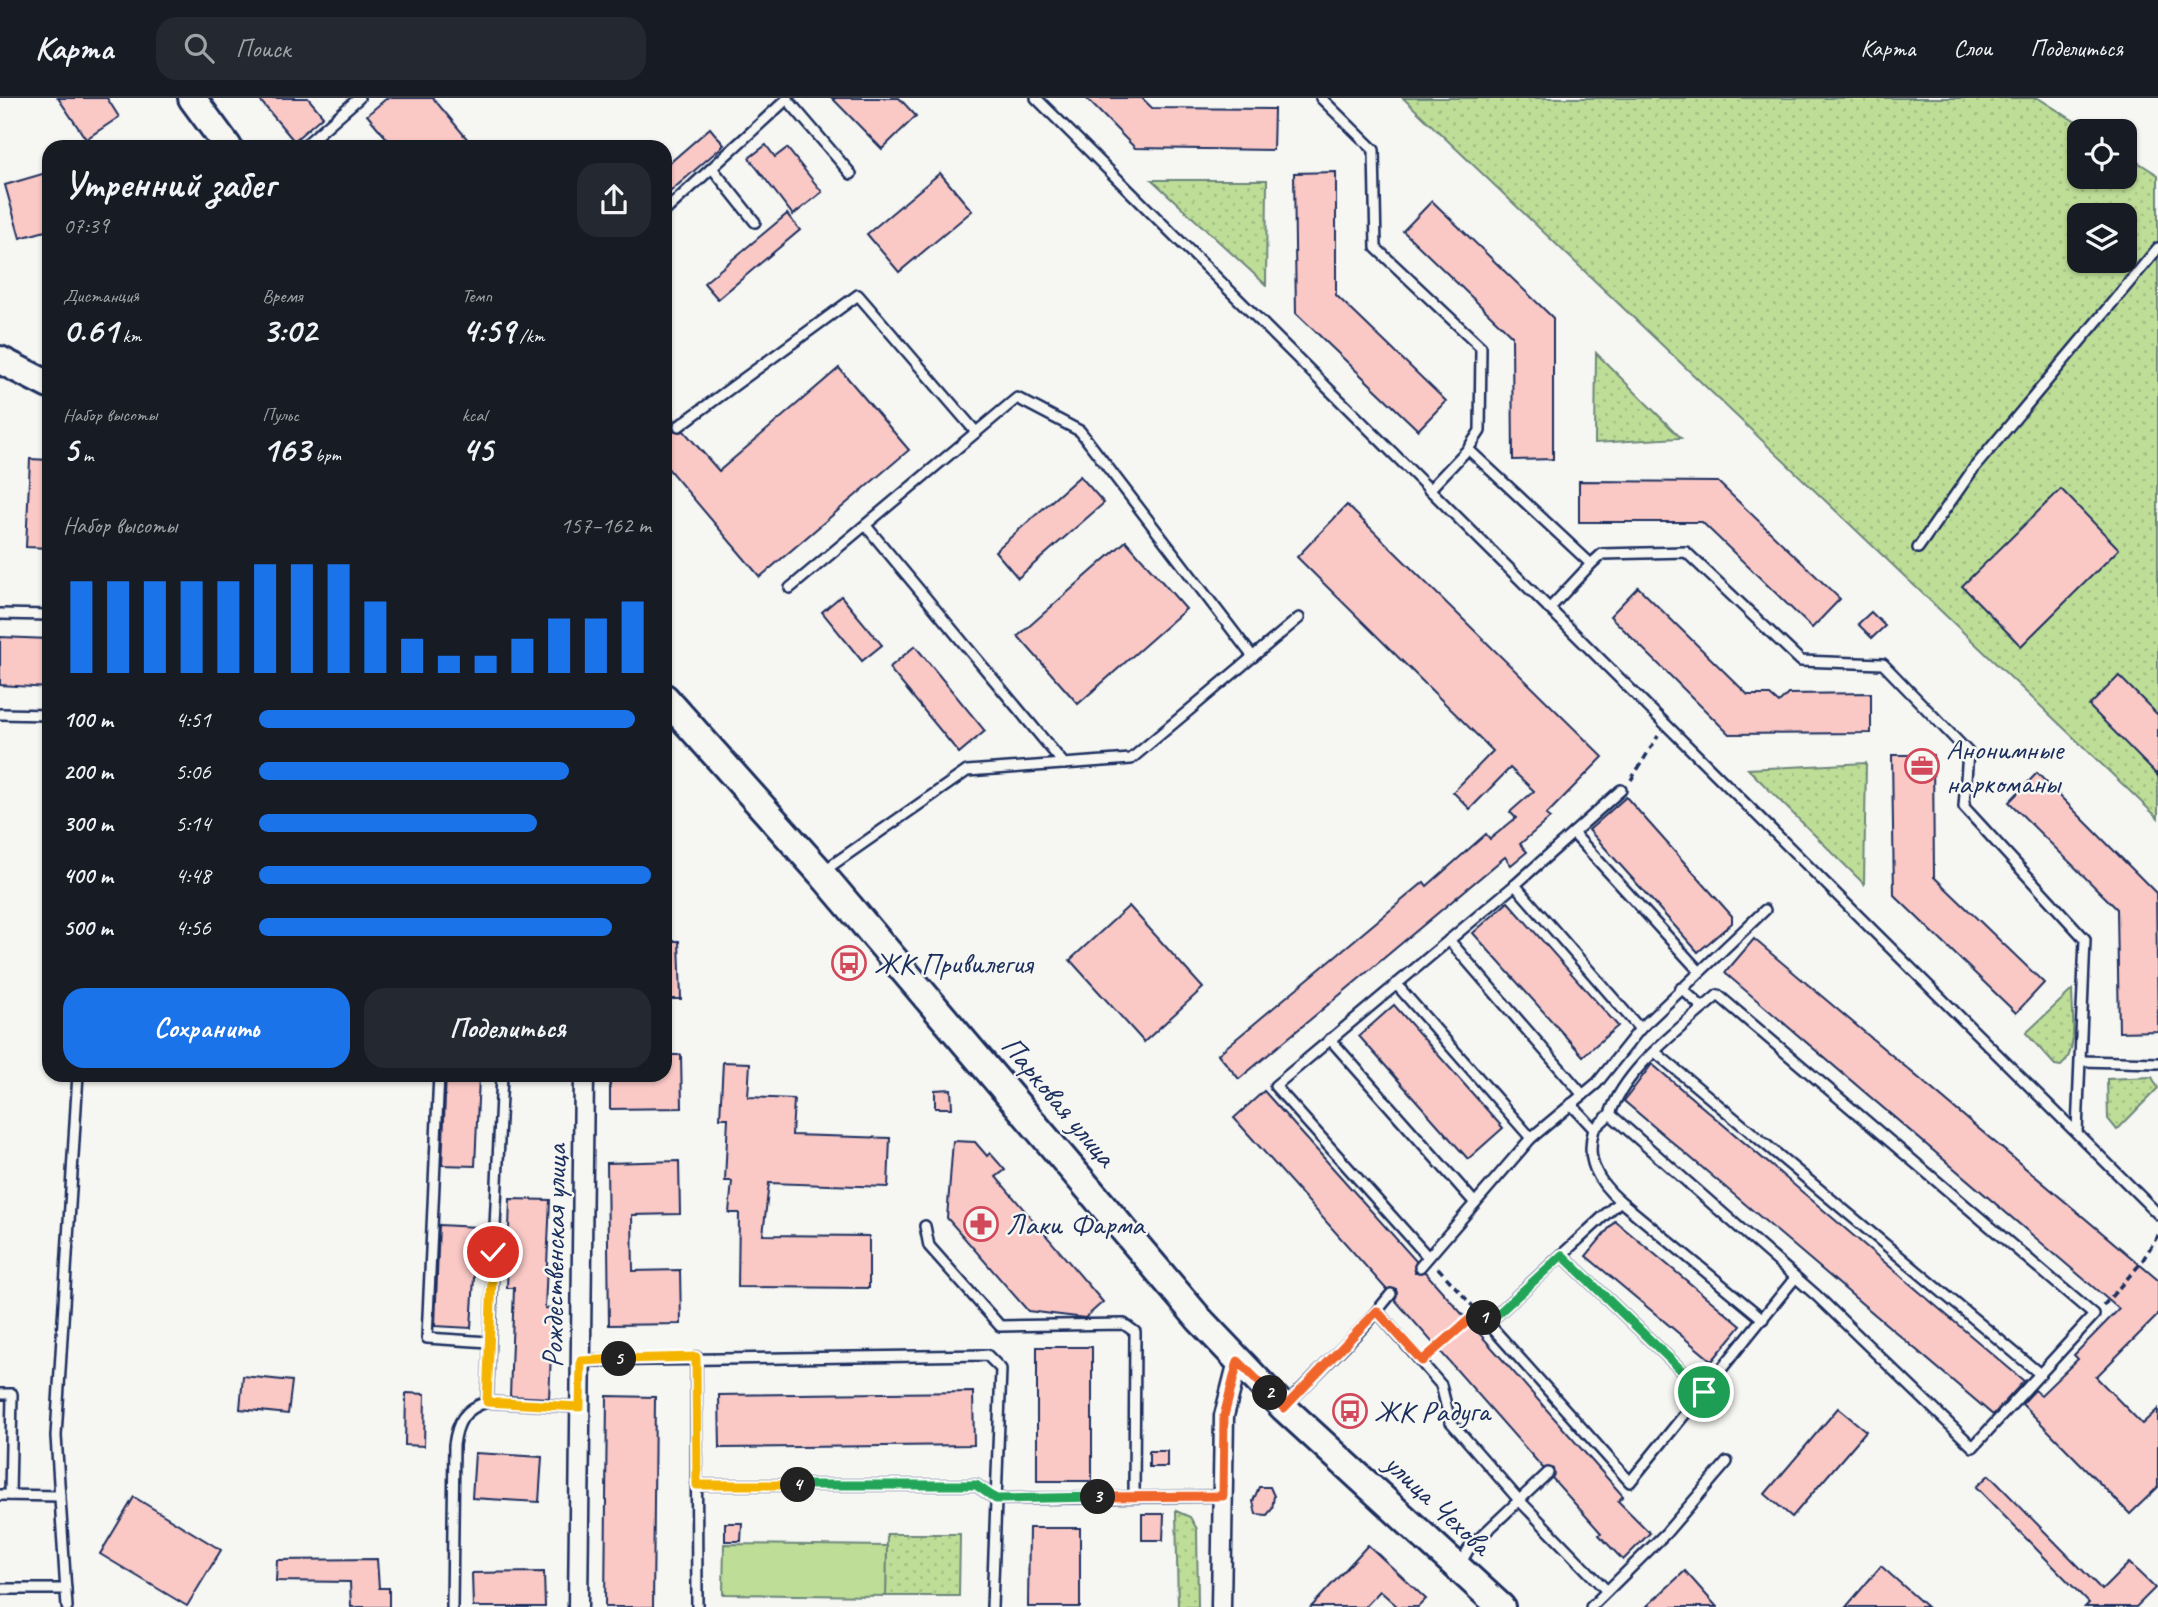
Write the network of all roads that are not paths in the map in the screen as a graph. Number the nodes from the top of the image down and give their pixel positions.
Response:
1 (192, 98) edge
2 (359, 98) edge
3 (1036, 98) edge
4 (1321, 98) edge
5 (223, 140) edge
6 (311, 140) edge
7 (712, 167) junction
8 (851, 174) dead end
9 (672, 204) edge
10 (755, 222) dead end
11 (2158, 248) edge
12 (0, 360) edge
13 (42, 381) edge
14 (679, 425) dead end
15 (976, 432) junction
16 (1468, 449) junction
17 (1429, 490) junction
18 (866, 526) junction
19 (1918, 548) dead end
20 (1591, 564) junction
21 (790, 588) dead end
22 (1549, 609) junction
23 (0, 614) edge
24 (42, 615) edge
25 (1299, 618) dead end
26 (1253, 657) junction
27 (672, 706) edge
28 (0, 714) edge
29 (42, 715) edge
30 (1064, 764) junction
31 (1621, 790) road end
32 (1573, 832) junction
33 (821, 873) junction
34 (1515, 885) junction
35 (1765, 909) dead end
36 (1449, 940) junction
37 (1699, 971) junction
38 (1396, 984) junction
39 (1681, 988) junction
40 (1703, 1007) junction
41 (1640, 1029) junction
42 (1330, 1039) junction
43 (1655, 1052) junction
44 (2081, 1062) junction
45 (2158, 1063) edge
46 (78, 1082) edge
47 (439, 1082) edge
48 (502, 1082) edge
49 (584, 1082) edge
50 (1583, 1095) junction
51 (1571, 1104) junction
52 (1610, 1114) junction
53 (1594, 1129) junction
54 (2077, 1132) junction
55 (1531, 1138) junction
56 (1620, 1201) junction
57 (1475, 1203) junction
58 (2158, 1214) edge
59 (925, 1226) dead end
60 (1562, 1255) junction
61 (1428, 1257) junction
62 (1420, 1267) dead end
63 (1795, 1278) junction
64 (1391, 1294) dead end
65 (1377, 1311) junction
66 (1763, 1319) junction
67 (489, 1342) junction
68 (696, 1357) junction
69 (581, 1361) junction
70 (1238, 1361) junction
71 (2040, 1374) junction
72 (1704, 1392) junction
73 (0, 1394) edge
74 (487, 1402) junction
75 (580, 1407) junction
76 (1284, 1408) junction
77 (1587, 1436) junction
78 (1577, 1445) dead end
79 (1727, 1462) dead end
80 (1548, 1473) dead end
81 (697, 1485) junction
82 (5, 1495) edge
83 (60, 1496) junction
84 (1134, 1496) junction
85 (1223, 1496) junction
86 (996, 1499) junction
87 (1520, 1500) junction
88 (1459, 1568) junction
89 (66, 1589) junction
90 (0, 1590) edge
91 (1607, 1591) junction
92 (67, 1607) edge
93 (452, 1607) edge
94 (578, 1607) edge
95 (697, 1607) edge
96 (992, 1607) edge
97 (1221, 1607) edge
98 (1502, 1607) edge
99 (1591, 1607) edge

1 - 5 main road
2 - 6 lane
3 - 17 lane
4 - 16 lane
7 - 8 lane
7 - 9 lane
7 - 10 lane
11 - 19 lane
12 - 13 main road
14 - 15 lane
15 - 18 lane
15 - 26 lane
16 - 17 lane
16 - 20 lane
17 - 22 lane
18 - 21 lane
18 - 30 lane
20 - 22 lane
20 - 44 lane
22 - 54 lane
23 - 24 lane
25 - 26 lane
26 - 30 lane
27 - 33 main road, Парковая улица
28 - 29 lane
30 - 33 lane
31 - 32 lane
32 - 34 lane
32 - 37 lane
33 - 70 main road, Парковая улица
34 - 36 lane
34 - 41 lane
35 - 37 lane
36 - 38 lane
36 - 50 lane
37 - 39 lane
38 - 42 lane
38 - 55 lane
39 - 40 lane
39 - 41 lane
40 - 43 lane
40 - 71 lane
41 - 50 lane
42 - 57 lane
42 - 61 lane
43 - 52 lane
43 - 71 lane
44 - 45 lane
44 - 54 lane
46 - 83 lane
47 - 67 lane
48 - 67 lane
49 - 69 street, Рождественская улица
50 - 51 lane
51 - 53 lane
51 - 55 lane
52 - 53 lane
52 - 63 lane
53 - 56 lane
54 - 58 lane
55 - 57 lane
56 - 60 lane
56 - 66 lane
57 - 61 lane
59 - 84 lane
60 - 72 lane
60 - 77 lane
61 - 62 lane
63 - 66 lane
63 - 71 lane
64 - 65 lane
65 - 76 lane
65 - 87 lane
66 - 72 lane
67 - 74 lane
68 - 69 lane
68 - 81 lane
68 - 86 lane
69 - 75 street, Рождественская улица
70 - 76 main road, улица Чехова
70 - 85 street
72 - 77 lane
73 - 82 lane
74 - 75 lane
74 - 93 lane
75 - 94 street, Рождественская улица
76 - 88 main road, улица Чехова
77 - 78 lane
79 - 91 lane
80 - 87 lane
81 - 86 lane
81 - 95 lane
82 - 83 lane
83 - 89 lane
84 - 85 lane
84 - 86 lane
85 - 97 street
86 - 96 lane
87 - 88 lane
87 - 91 lane
88 - 98 main road, улица Чехова
89 - 90 lane
89 - 92 lane
91 - 99 lane

